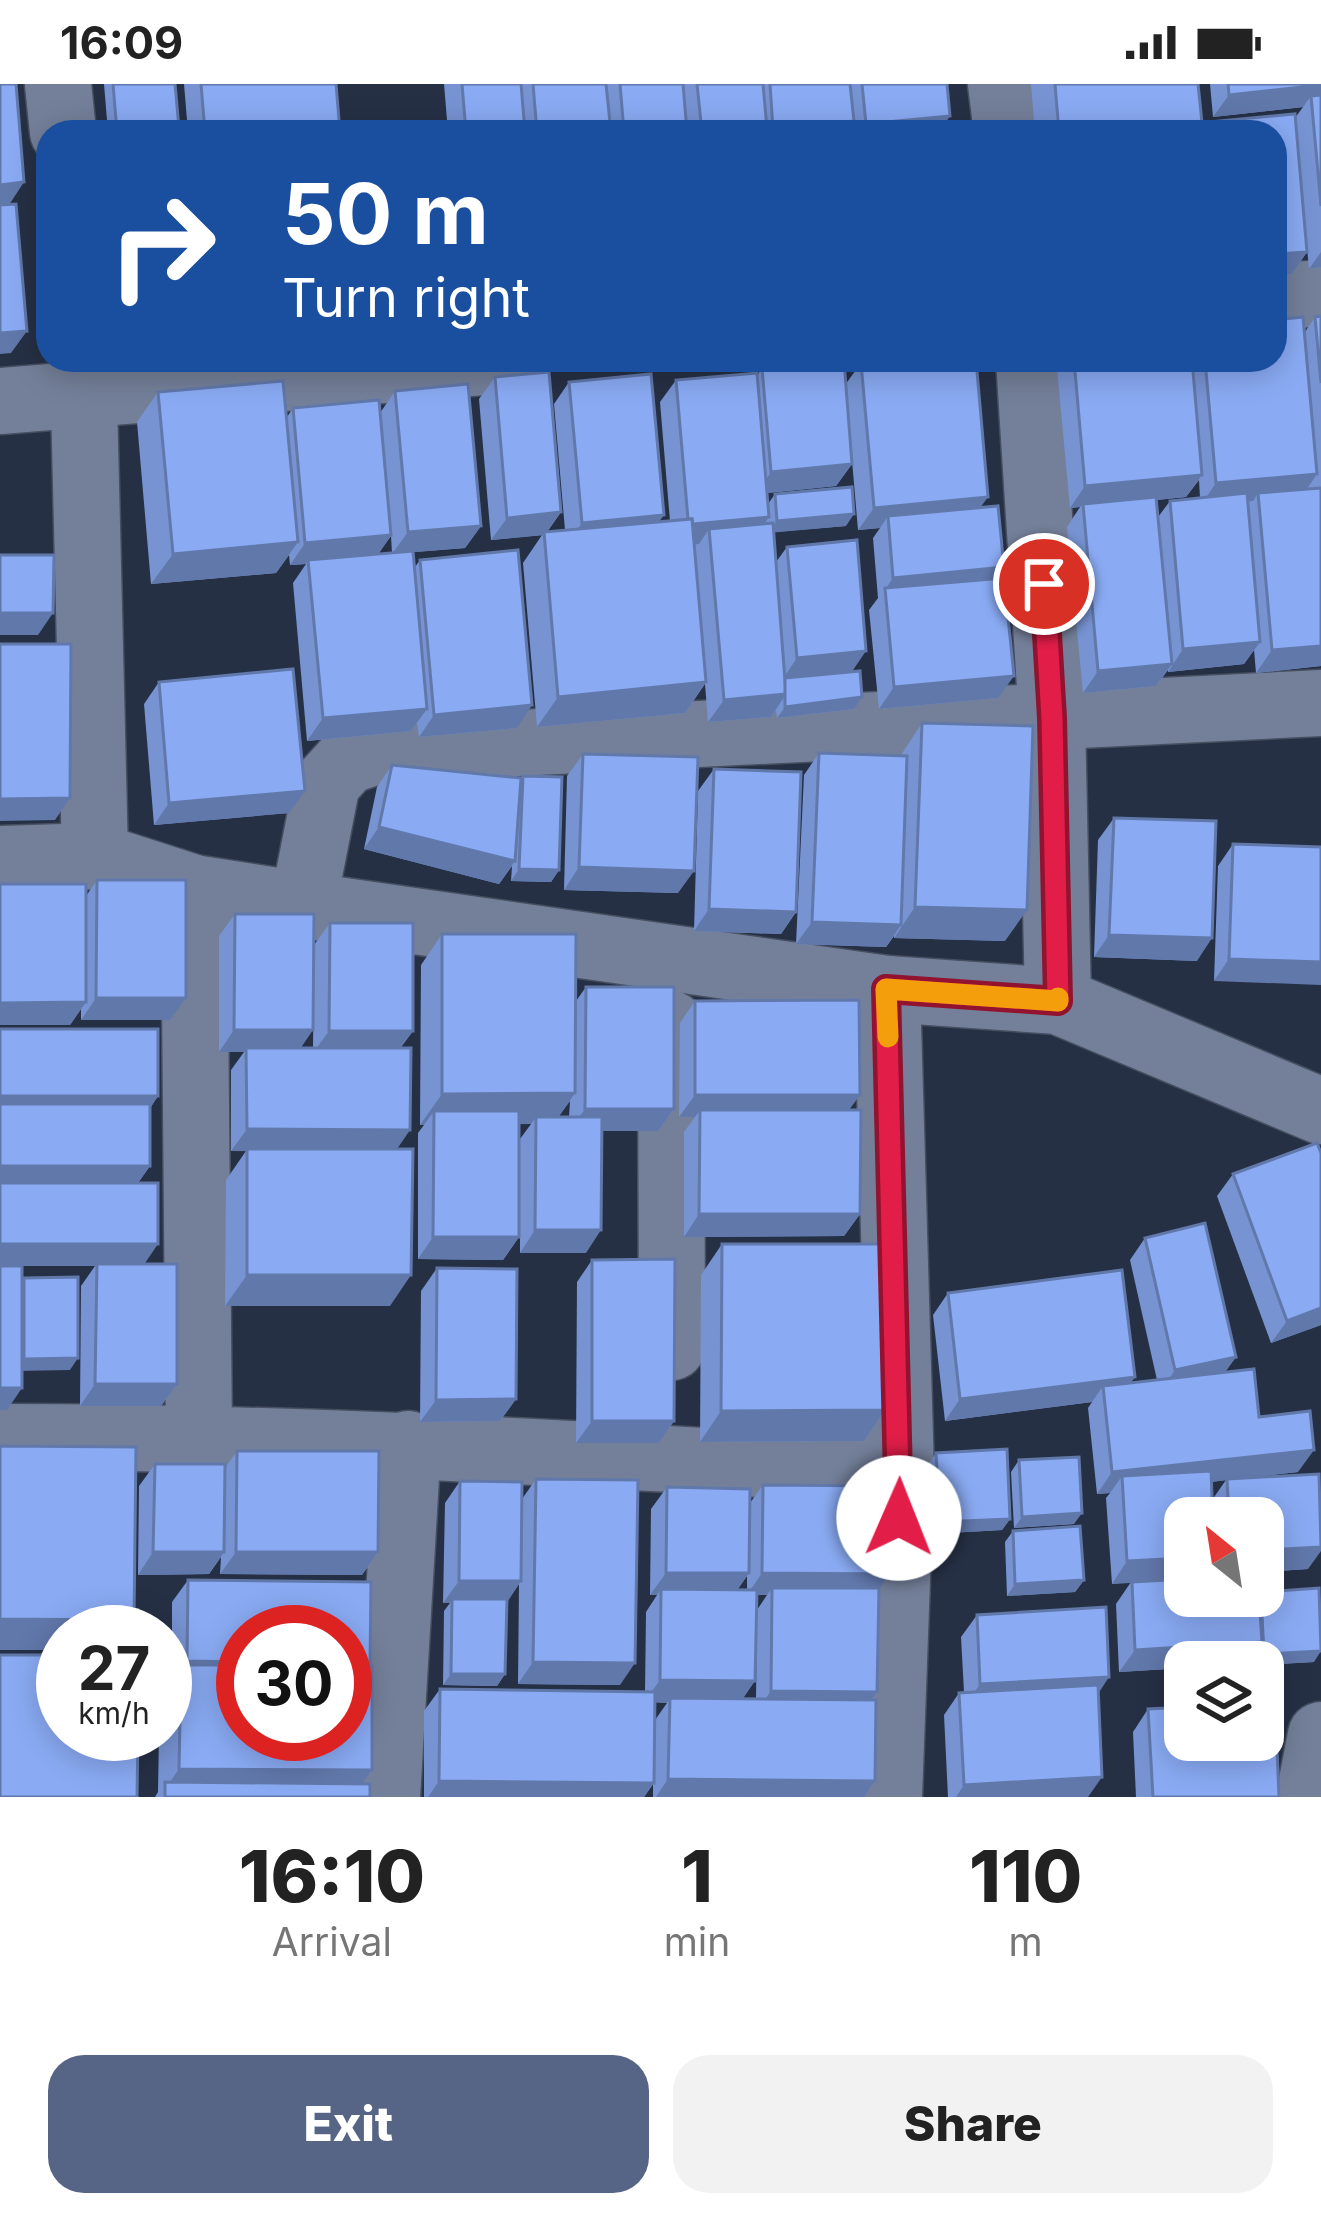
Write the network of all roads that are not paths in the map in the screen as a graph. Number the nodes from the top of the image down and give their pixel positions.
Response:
1 (58, 84) edge
2 (1001, 84) edge
3 (62, 120) edge
4 (1005, 120) edge
5 (1321, 293) edge
6 (1287, 296) edge
7 (209, 372) edge
8 (1030, 372) edge
9 (85, 377) edge
10 (0, 401) edge
11 (1321, 703) edge
12 (1052, 718) junction
13 (94, 856) junction
14 (0, 859) edge
15 (194, 889) junction
16 (304, 905) junction
17 (671, 957) junction
18 (886, 989) junction
19 (1058, 1001) junction
20 (1321, 1111) edge
21 (0, 1437) edge
22 (199, 1437) junction
23 (408, 1444) junction
24 (673, 1459) junction
25 (901, 1472) junction
26 (1321, 1735) edge
27 (387, 1797) edge
28 (889, 1797) edge
29 (1309, 1797) edge

1 - 3 street
2 - 4 street
5 - 6 street
7 - 9 street
8 - 12 street
9 - 10 street
9 - 13 street
11 - 12 street
12 - 16 street
12 - 19 street
13 - 14 street
13 - 15 street
15 - 16 street
15 - 22 street
16 - 17 street
17 - 18 street
17 - 24 street
18 - 19 street
18 - 25 street
19 - 20 street
21 - 22 street
22 - 23 street
23 - 24 street
23 - 27 street
24 - 25 street
25 - 28 street
26 - 29 street

